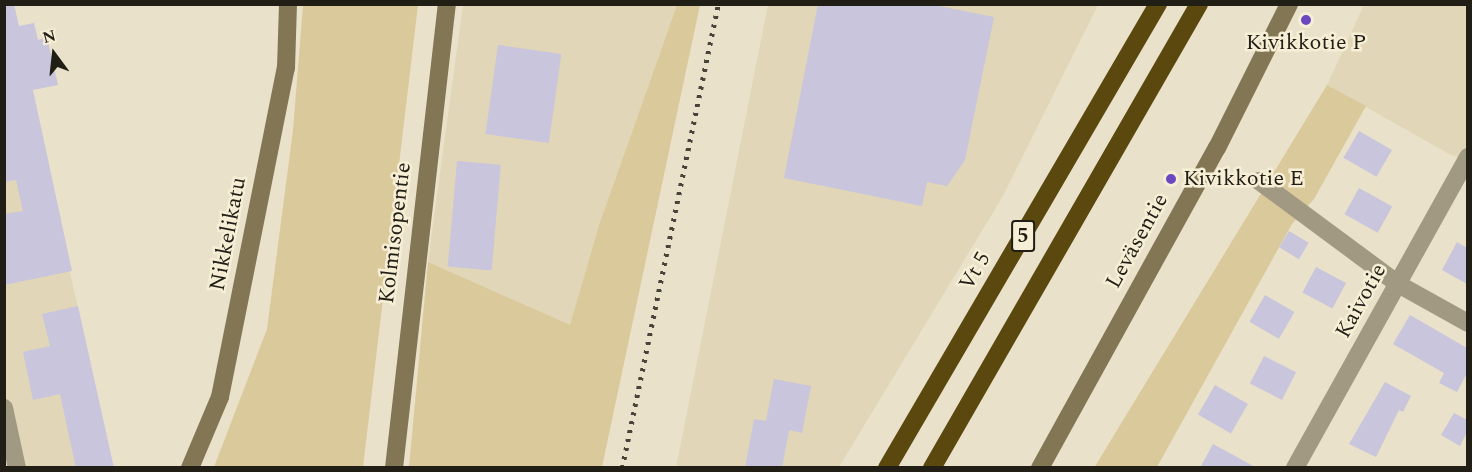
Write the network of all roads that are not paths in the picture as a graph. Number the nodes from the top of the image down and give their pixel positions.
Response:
1 (288, 4) edge
2 (447, 4) edge
3 (1158, 4) edge
4 (1199, 4) edge
5 (1289, 4) edge
6 (1467, 158) edge
7 (1259, 181) dead end
8 (1398, 284) junction
9 (1467, 323) edge
10 (4, 408) edge
11 (16, 468) edge
12 (190, 468) edge
13 (394, 468) edge
14 (887, 468) edge
15 (932, 468) edge
16 (1040, 468) edge
17 (1295, 468) edge

1 - 12 main road, Nikkelikatu
2 - 13 main road, Kolmisopentie
3 - 14 highway, Vt 5 / 5
4 - 15 highway, 5
5 - 16 main road, Leväsentie
6 - 8 street, Kaivotie
7 - 8 street
8 - 9 street
8 - 17 street, Kaivotie
10 - 11 street

